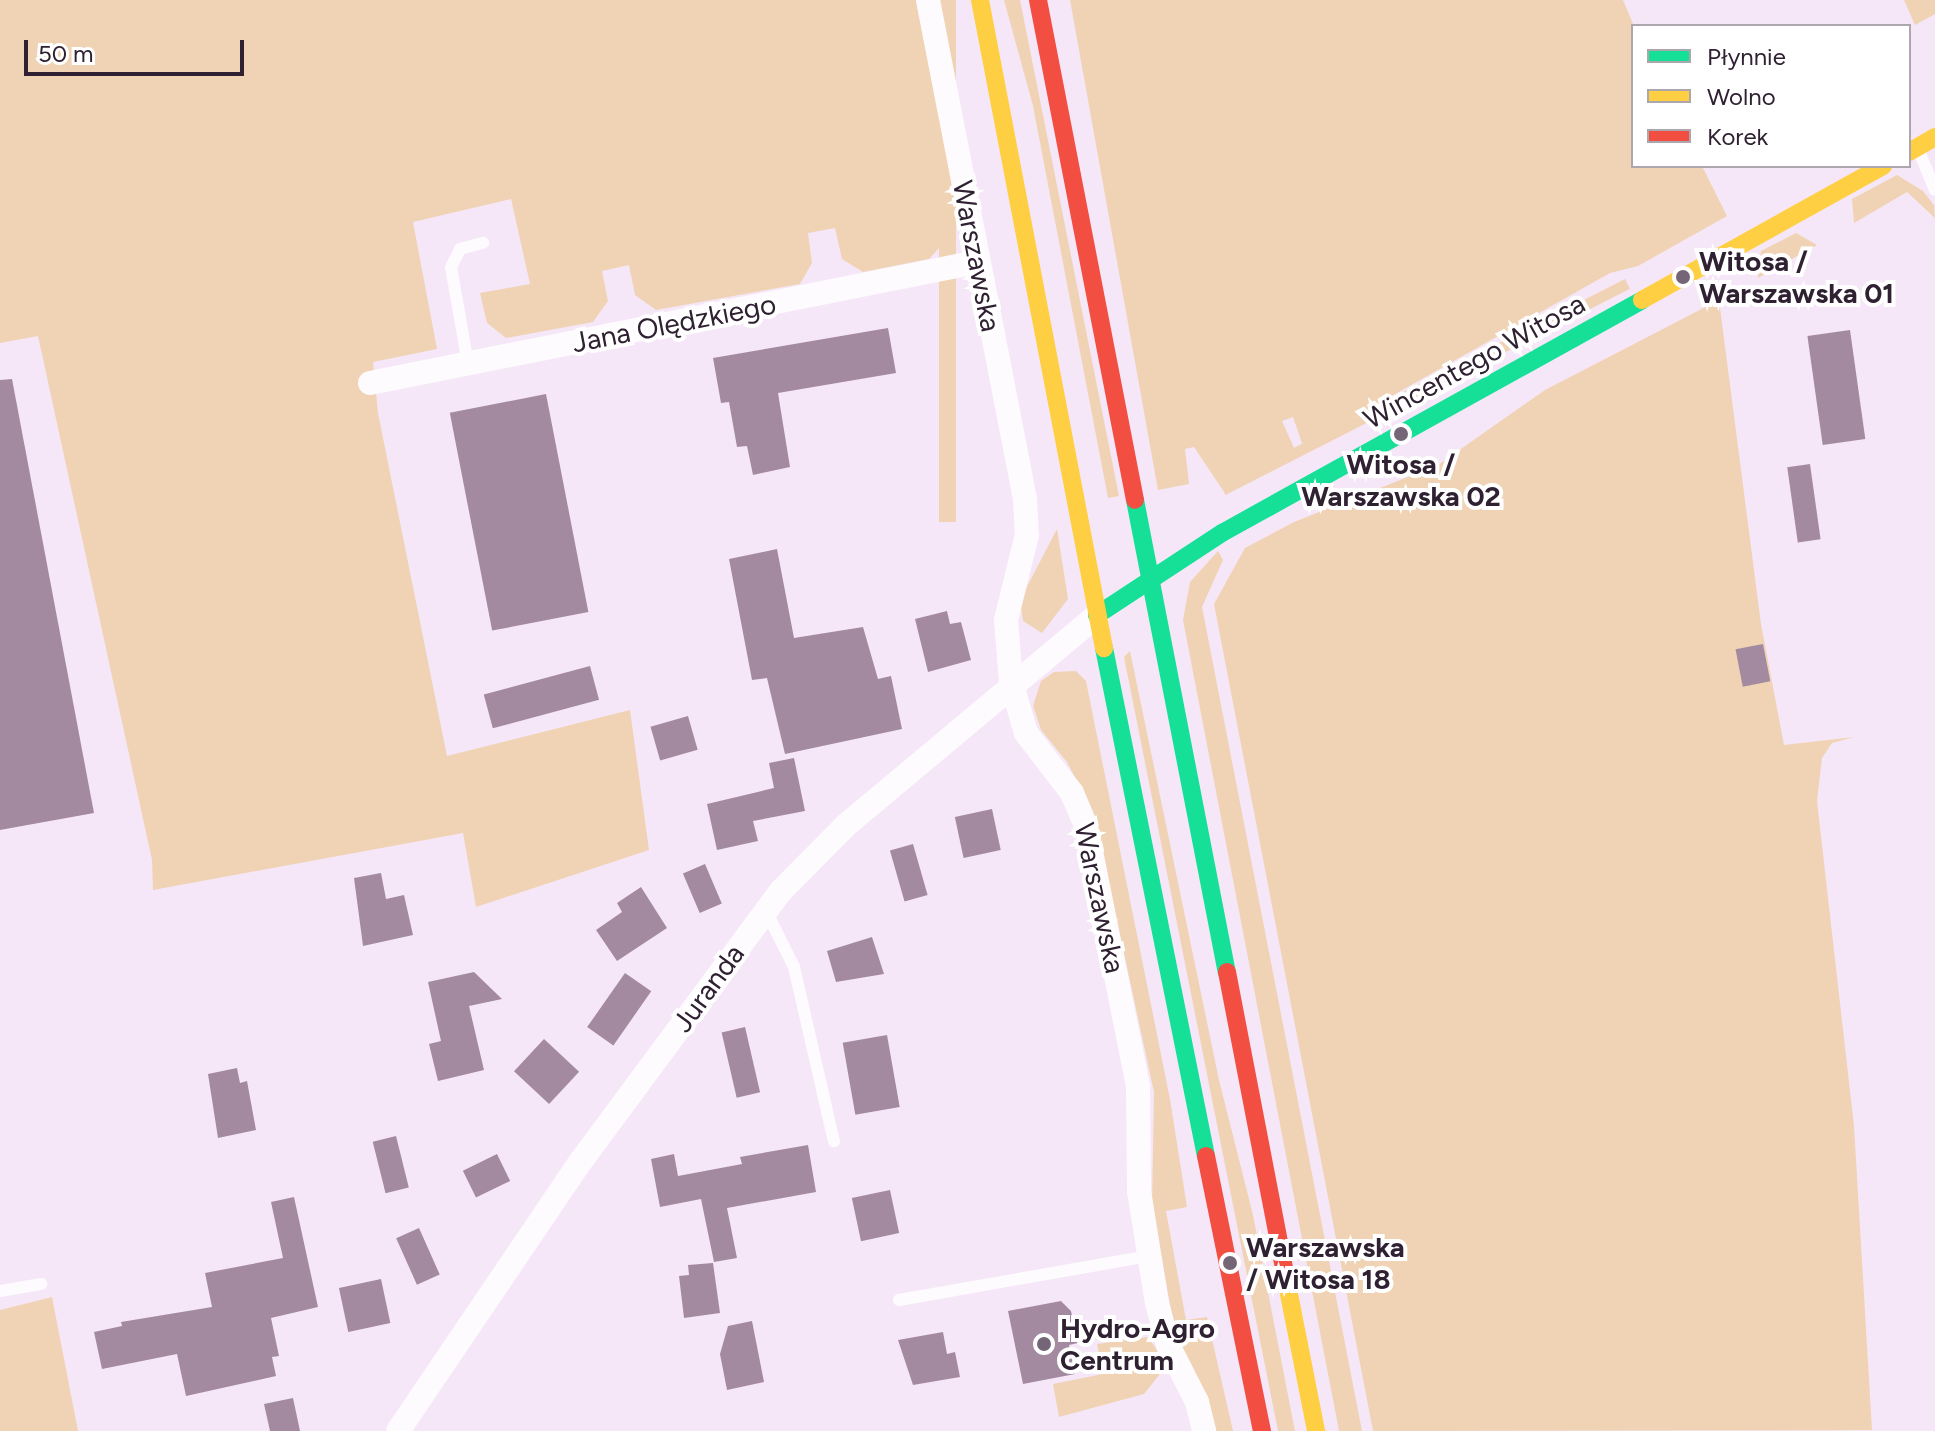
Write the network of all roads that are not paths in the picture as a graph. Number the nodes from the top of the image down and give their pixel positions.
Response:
1 (928, 0) edge
2 (980, 0) edge
3 (1038, 0) edge
4 (1935, 137) edge
5 (1913, 150) edge
6 (1879, 168) edge
7 (1935, 190) edge
8 (483, 243) dead end
9 (977, 262) junction
10 (468, 364) junction
11 (370, 383) dead end
12 (1152, 576) junction
13 (1097, 615) junction
14 (1011, 682) junction
15 (766, 911) junction
16 (834, 1141) dead end
17 (1149, 1256) junction
18 (41, 1284) dead end
19 (0, 1291) edge
20 (899, 1300) dead end
21 (398, 1431) edge
22 (1204, 1431) edge
23 (1262, 1431) edge
24 (1316, 1431) edge

1 - 9 street, Warszawska
2 - 13 main road, Warszawska
3 - 12 main road
4 - 5 main road
5 - 7 lane
6 - 12 main road, Wincentego Witosa
8 - 10 lane
9 - 10 street, Jana Olędzkiego
9 - 14 street, Warszawska
10 - 11 street, Jana Olędzkiego
12 - 13 main road, Wincentego Witosa
12 - 24 main road
13 - 14 street, Juranda
13 - 23 main road, Warszawska
14 - 15 street, Juranda
14 - 17 street, Warszawska
15 - 16 lane
15 - 21 street, Juranda
17 - 20 lane
17 - 22 street, Warszawska
18 - 19 lane

